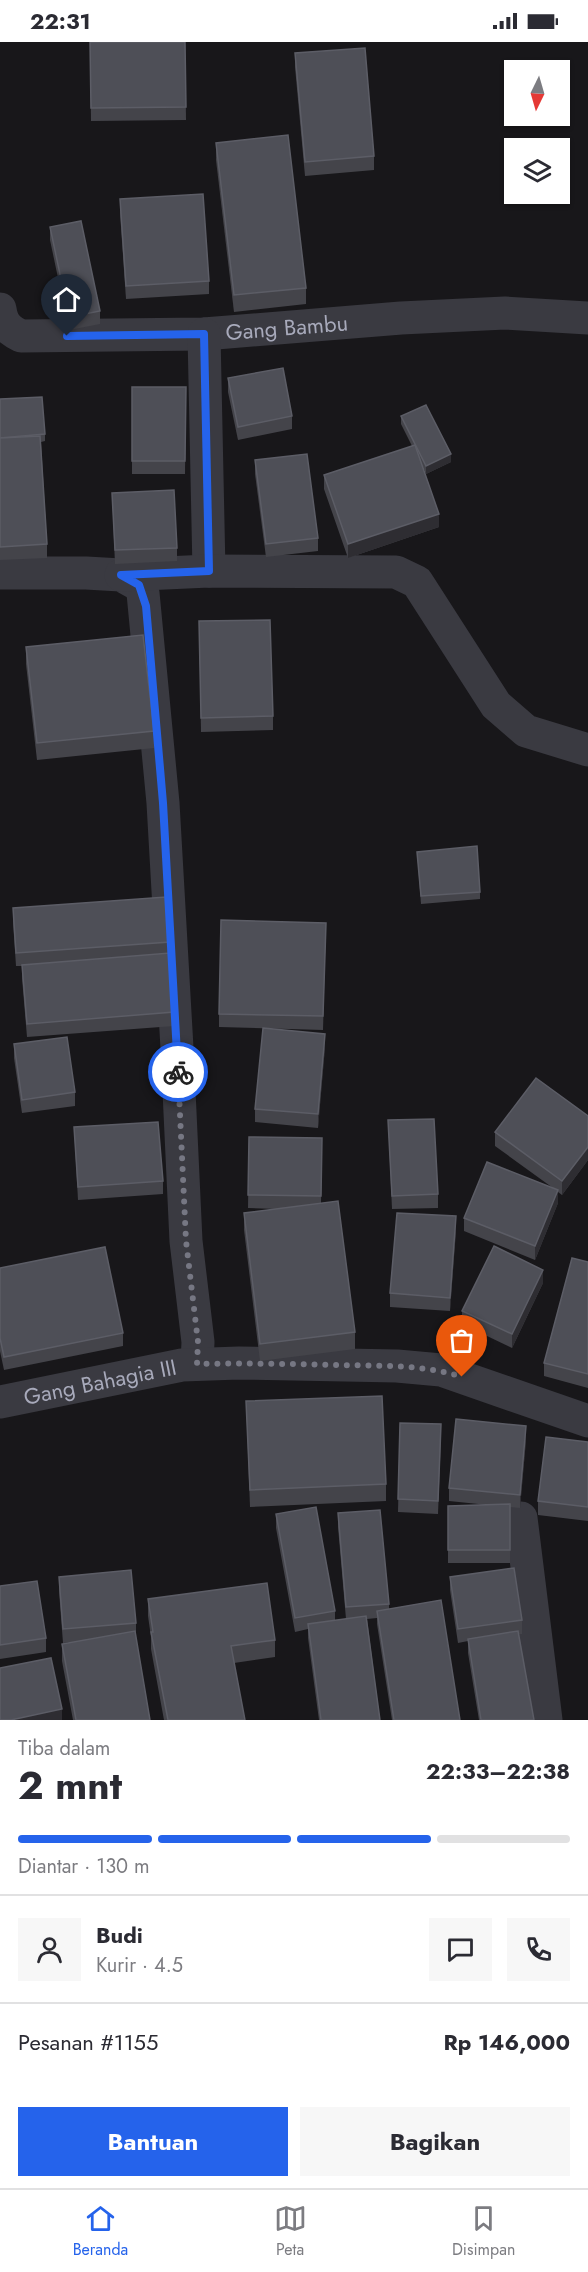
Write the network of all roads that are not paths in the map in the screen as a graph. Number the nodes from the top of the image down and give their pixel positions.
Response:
1 (0, 309) edge
2 (588, 318) edge
3 (204, 334) junction
4 (209, 571) junction
5 (0, 573) edge
6 (121, 575) junction
7 (588, 750) edge
8 (197, 1364) junction
9 (0, 1402) edge
10 (588, 1421) edge
11 (521, 1518) dead end
12 (546, 1720) edge

1 - 3 street, Gang Bambu
2 - 3 street, Gang Bambu
3 - 4 street
4 - 6 street
4 - 7 street
5 - 6 street
6 - 8 street
8 - 9 street, Gang Bahagia III
8 - 10 street, Gang Bahagia III
11 - 12 street

